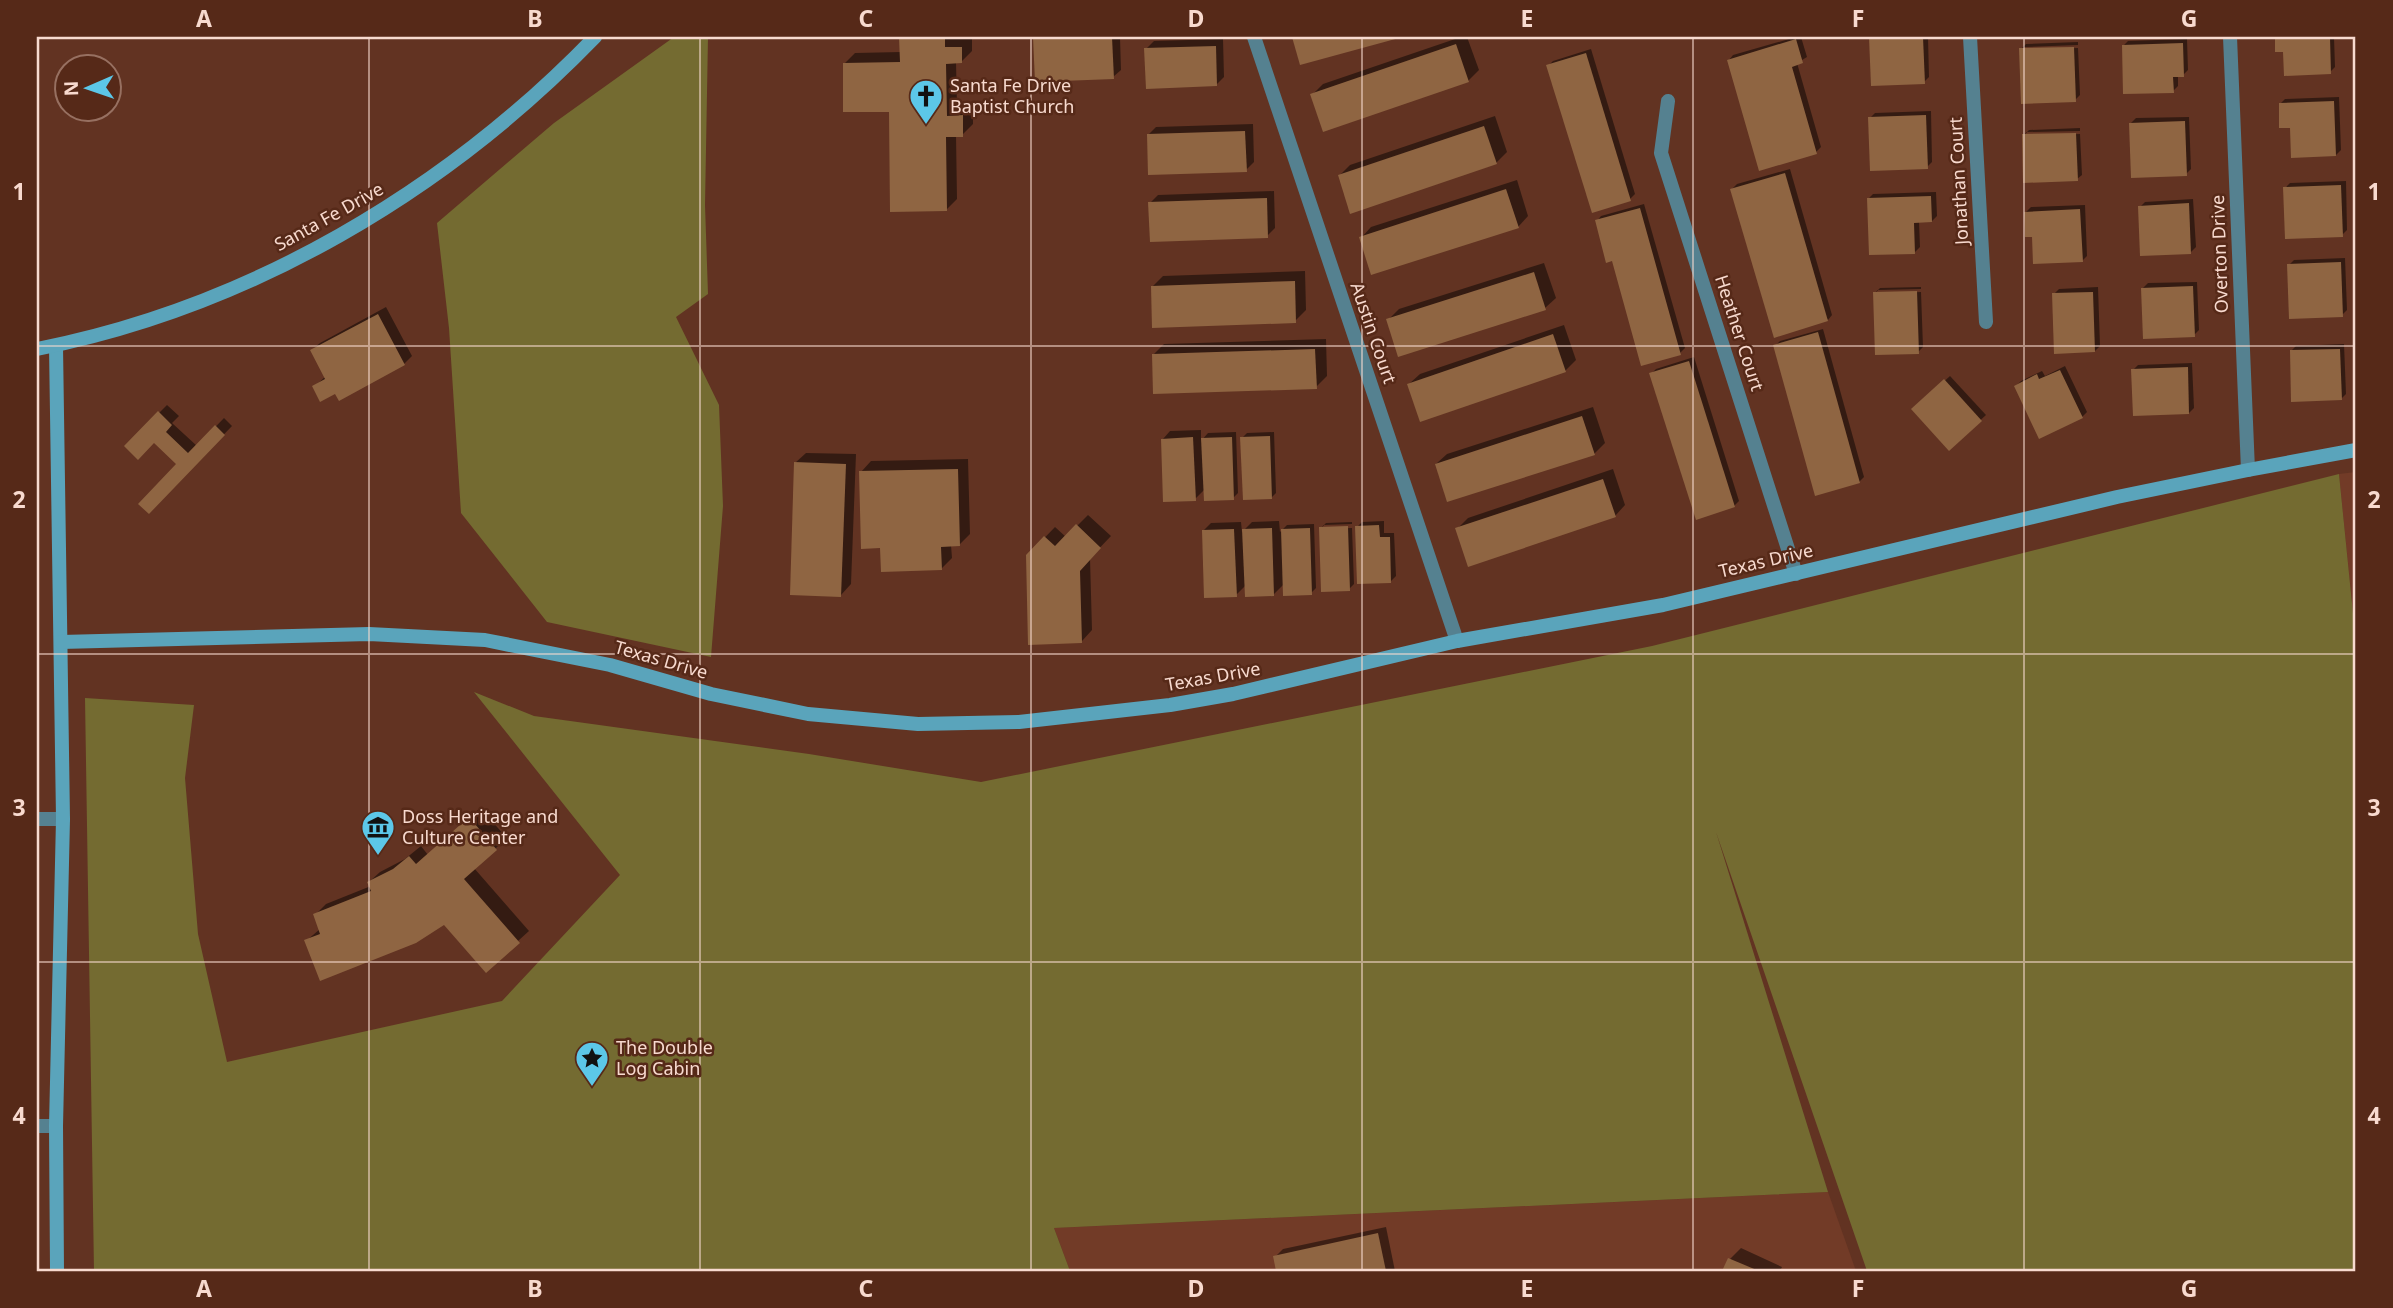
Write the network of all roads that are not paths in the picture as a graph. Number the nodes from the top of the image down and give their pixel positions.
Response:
1 (595, 37) edge
2 (1254, 37) edge
3 (1970, 37) edge
4 (2230, 37) edge
5 (1668, 101) dead end
6 (1986, 322) dead end
7 (56, 345) junction
8 (37, 349) edge
9 (2356, 450) edge
10 (2248, 470) junction
11 (1796, 574) junction
12 (1457, 641) junction
13 (61, 642) junction
14 (37, 819) edge
15 (63, 819) junction
16 (37, 1126) edge
17 (56, 1126) junction
18 (57, 1271) edge

1 - 7 street, Santa Fe Drive
2 - 12 street, Austin Court
3 - 6 street, Jonathan Court
4 - 10 street, Overton Drive
5 - 11 street, Heather Court
7 - 8 street, Santa Fe Drive
7 - 13 street
9 - 10 street, Texas Drive
10 - 11 street, Texas Drive
11 - 12 street, Texas Drive
12 - 13 street, Texas Drive
13 - 15 street
14 - 15 street
15 - 17 street
16 - 17 street
17 - 18 street

